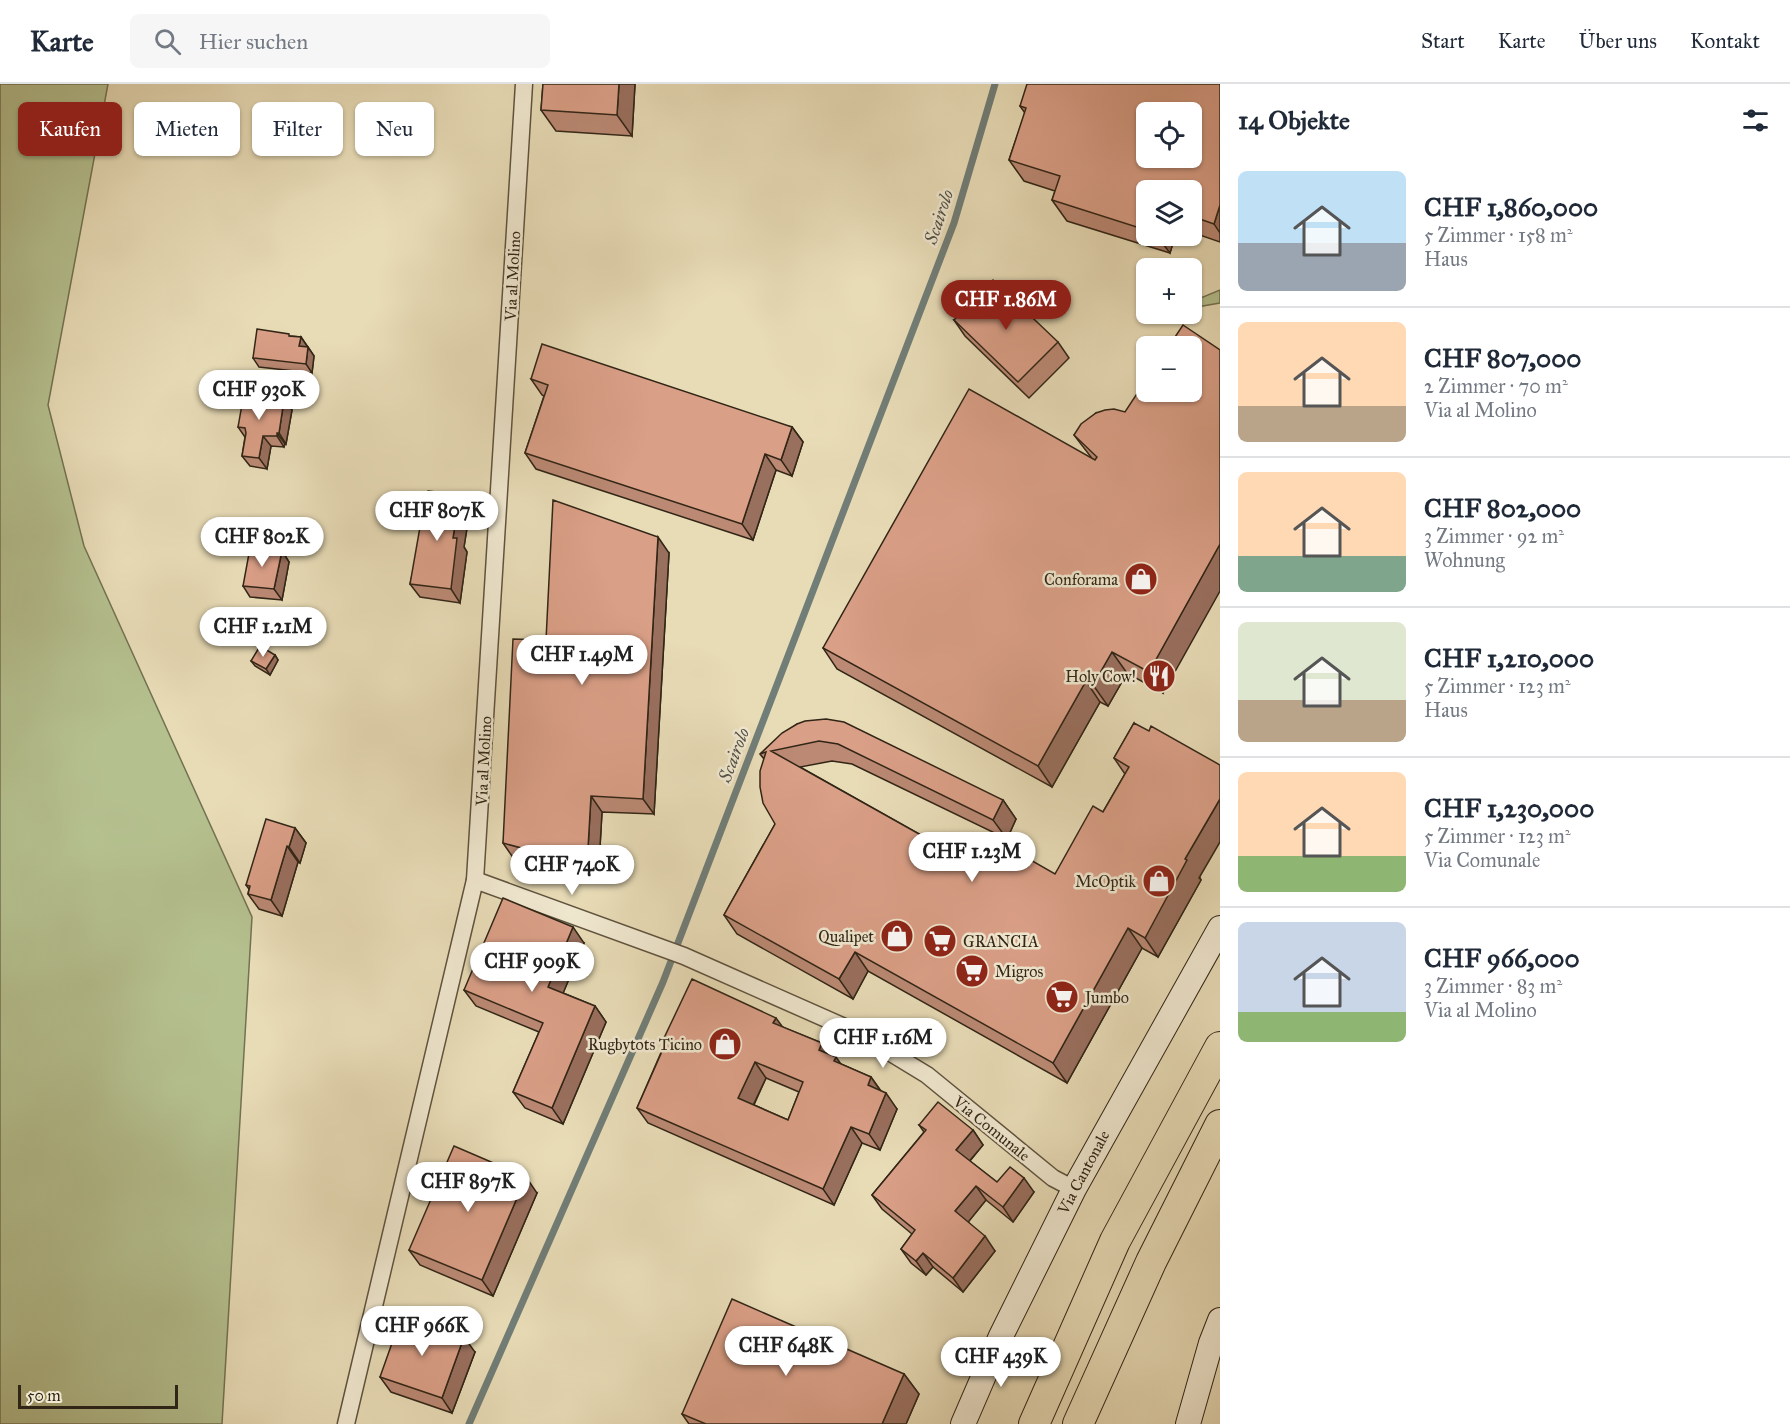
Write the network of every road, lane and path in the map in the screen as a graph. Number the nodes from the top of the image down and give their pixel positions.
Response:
1 (524, 84) edge
2 (475, 880) junction
3 (1220, 928) edge
4 (1220, 1047) edge
5 (1220, 1125) edge
6 (1074, 1189) junction
7 (1220, 1320) edge
8 (1216, 1346) edge
9 (346, 1424) edge
10 (963, 1424) edge
11 (1034, 1424) edge
12 (1078, 1424) edge
13 (1188, 1424) edge

1 - 2 street, Via al Molino
2 - 6 street, Via Comunale
2 - 9 street, Via al Molino
3 - 6 main road, Via Cantonale
4 - 11 highway
5 - 12 highway
6 - 10 main road, Via Cantonale
7 - 8 main road
8 - 13 main road

